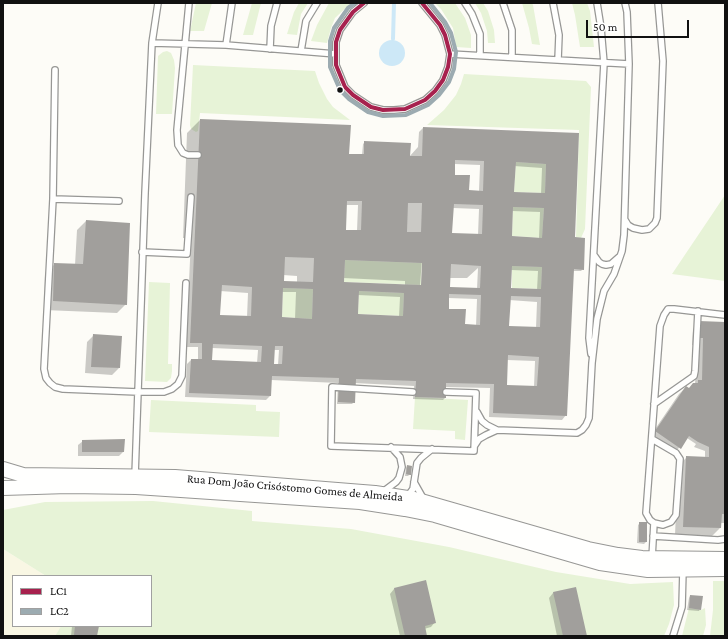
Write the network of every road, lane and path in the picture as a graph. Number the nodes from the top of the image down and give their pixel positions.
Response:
1 (158, 3) edge
2 (189, 3) edge
3 (232, 3) edge
4 (276, 3) edge
5 (317, 3) edge
6 (364, 3) edge
7 (422, 3) edge
8 (465, 3) edge
9 (503, 3) edge
10 (553, 3) edge
11 (597, 3) edge
12 (624, 3) edge
13 (658, 3) edge
14 (152, 43) junction
15 (184, 44) junction
16 (226, 46) junction
17 (270, 49) junction
18 (301, 51) junction
19 (336, 54) junction
20 (450, 54) junction
21 (480, 55) junction
22 (512, 57) junction
23 (558, 60) junction
24 (604, 63) junction
25 (629, 64) junction
26 (55, 70) dead end
27 (198, 155) dead end
28 (191, 197) dead end
29 (53, 199) junction
30 (119, 201) dead end
31 (625, 218) junction
32 (622, 251) junction
33 (142, 252) junction
34 (594, 255) junction
35 (186, 283) dead end
36 (698, 311) junction
37 (725, 314) edge
38 (592, 363) junction
39 (138, 392) junction
40 (413, 392) dead end
41 (446, 392) dead end
42 (654, 404) junction
43 (476, 410) junction
44 (497, 430) junction
45 (652, 439) junction
46 (474, 446) junction
47 (391, 447) junction
48 (433, 449) junction
49 (3, 469) edge
50 (135, 476) junction
51 (414, 482) junction
52 (3, 488) edge
53 (375, 493) junction
54 (406, 498) junction
55 (360, 502) junction
56 (428, 503) junction
57 (654, 523) junction
58 (653, 536) junction
59 (725, 538) edge
60 (652, 558) junction
61 (725, 559) edge
62 (683, 569) junction
63 (725, 569) edge
64 (673, 636) edge

1 - 14 lane
2 - 15 lane
3 - 16 lane
4 - 17 lane
5 - 18 lane
6 - 19 lane
7 - 20 lane
8 - 21 lane
9 - 22 lane
10 - 23 lane
11 - 24 lane
12 - 25 lane
13 - 31 lane
14 - 15 lane
14 - 33 lane
15 - 16 lane
15 - 27 lane
16 - 17 lane
17 - 18 lane
18 - 19 lane
19 - 20 lane
20 - 21 lane
21 - 22 lane
22 - 23 lane
23 - 24 lane
24 - 25 lane
24 - 34 lane
25 - 31 lane
26 - 29 lane
28 - 33 lane
29 - 30 lane
29 - 39 lane
31 - 32 lane
32 - 34 lane
32 - 38 lane
33 - 39 lane
34 - 38 lane
35 - 39 lane
36 - 37 lane
36 - 42 lane
36 - 42 lane
38 - 44 lane
39 - 50 lane
40 - 47 lane
41 - 43 lane
42 - 45 lane
43 - 44 lane
43 - 46 lane
44 - 46 lane
45 - 57 lane
45 - 57 lane
46 - 48 lane
47 - 48 lane
47 - 53 lane
48 - 51 lane
49 - 50 street, Rua Dom João Crisóstomo Gomes de Almeida
50 - 53 street, Rua Dom João Crisóstomo Gomes de Almeida
51 - 54 lane
51 - 56 lane
52 - 55 street, Rua Dom João Crisóstomo Gomes de Almeida
53 - 54 street, Rua Dom João Crisóstomo Gomes de Almeida
54 - 55 lane
54 - 56 street, Rua Dom João Crisóstomo Gomes de Almeida
55 - 62 street, Rua Dom João Crisóstomo Gomes de Almeida
56 - 60 street, Rua Dom João Crisóstomo Gomes de Almeida
57 - 58 lane
58 - 59 lane
58 - 60 lane
60 - 61 street, Rua Dom João Crisóstomo Gomes de Almeida
62 - 63 street, Rua Dom João Crisóstomo Gomes de Almeida
62 - 64 lane

